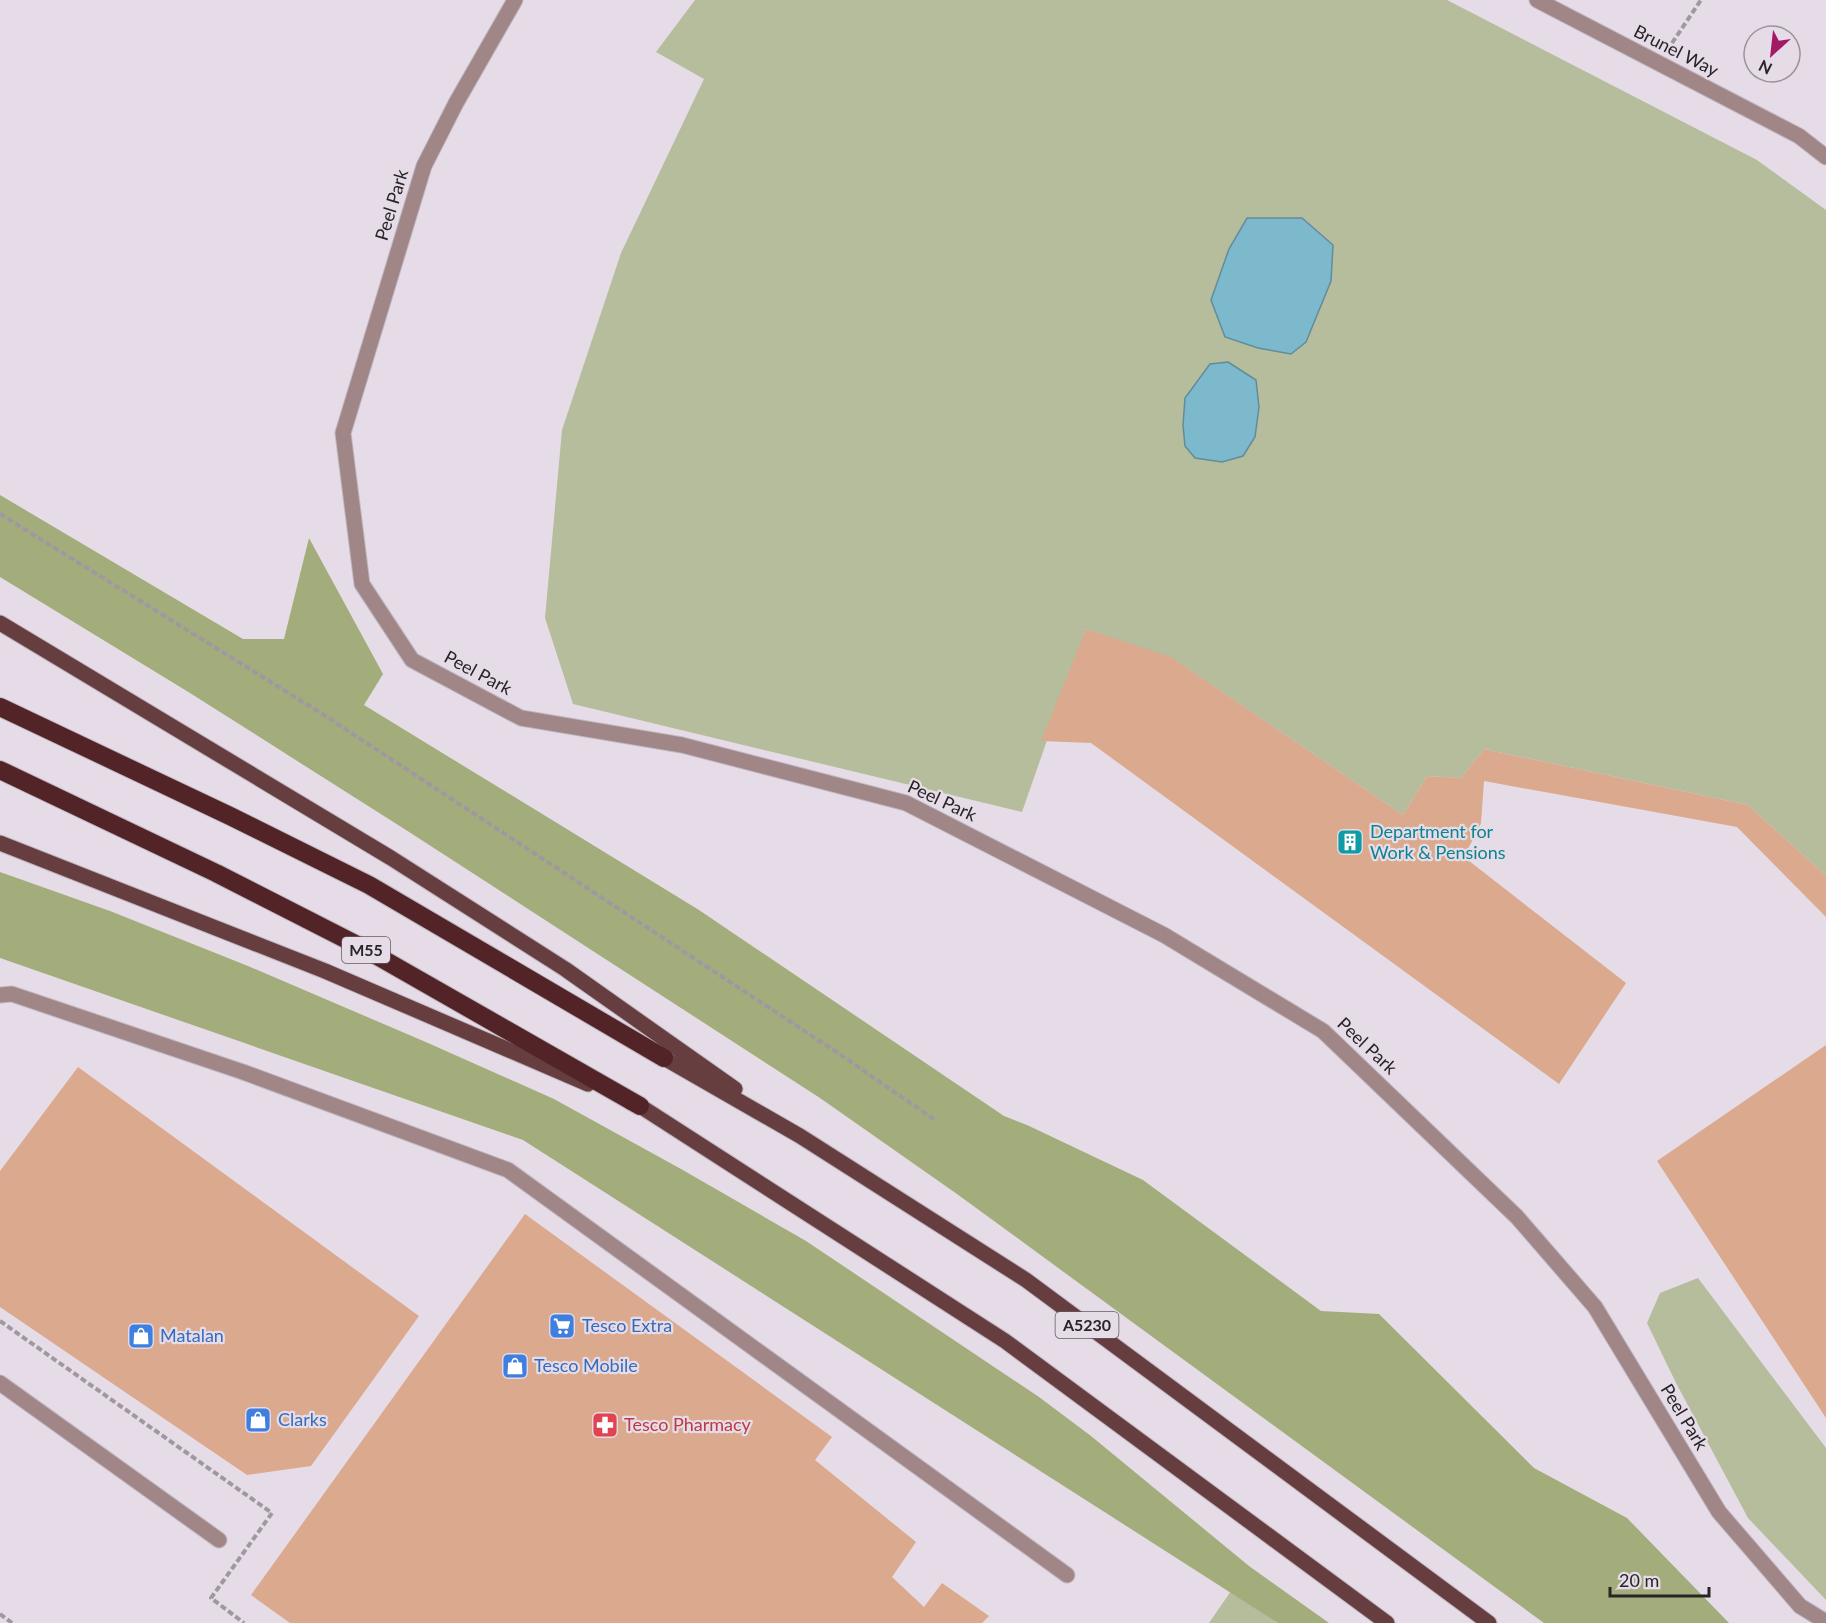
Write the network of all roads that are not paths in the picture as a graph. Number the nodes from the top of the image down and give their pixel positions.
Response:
1 (515, 0) edge
2 (1537, 0) edge
3 (1826, 157) edge
4 (0, 623) edge
5 (0, 707) edge
6 (0, 770) edge
7 (0, 843) edge
8 (0, 995) edge
9 (664, 1058) joint
10 (640, 1106) junction
11 (811, 1143) junction
12 (0, 1383) edge
13 (219, 1539) dead end
14 (1067, 1575) dead end
15 (1826, 1622) edge
16 (1387, 1623) edge
17 (1490, 1623) edge

1 - 15 street, Peel Park
2 - 3 street, Brunel Way
4 - 11 main road
5 - 9 highway
6 - 10 highway, M55
7 - 10 main road
8 - 14 street
9 - 11 main road, A5230
10 - 16 main road
11 - 17 main road, A5230
12 - 13 street

